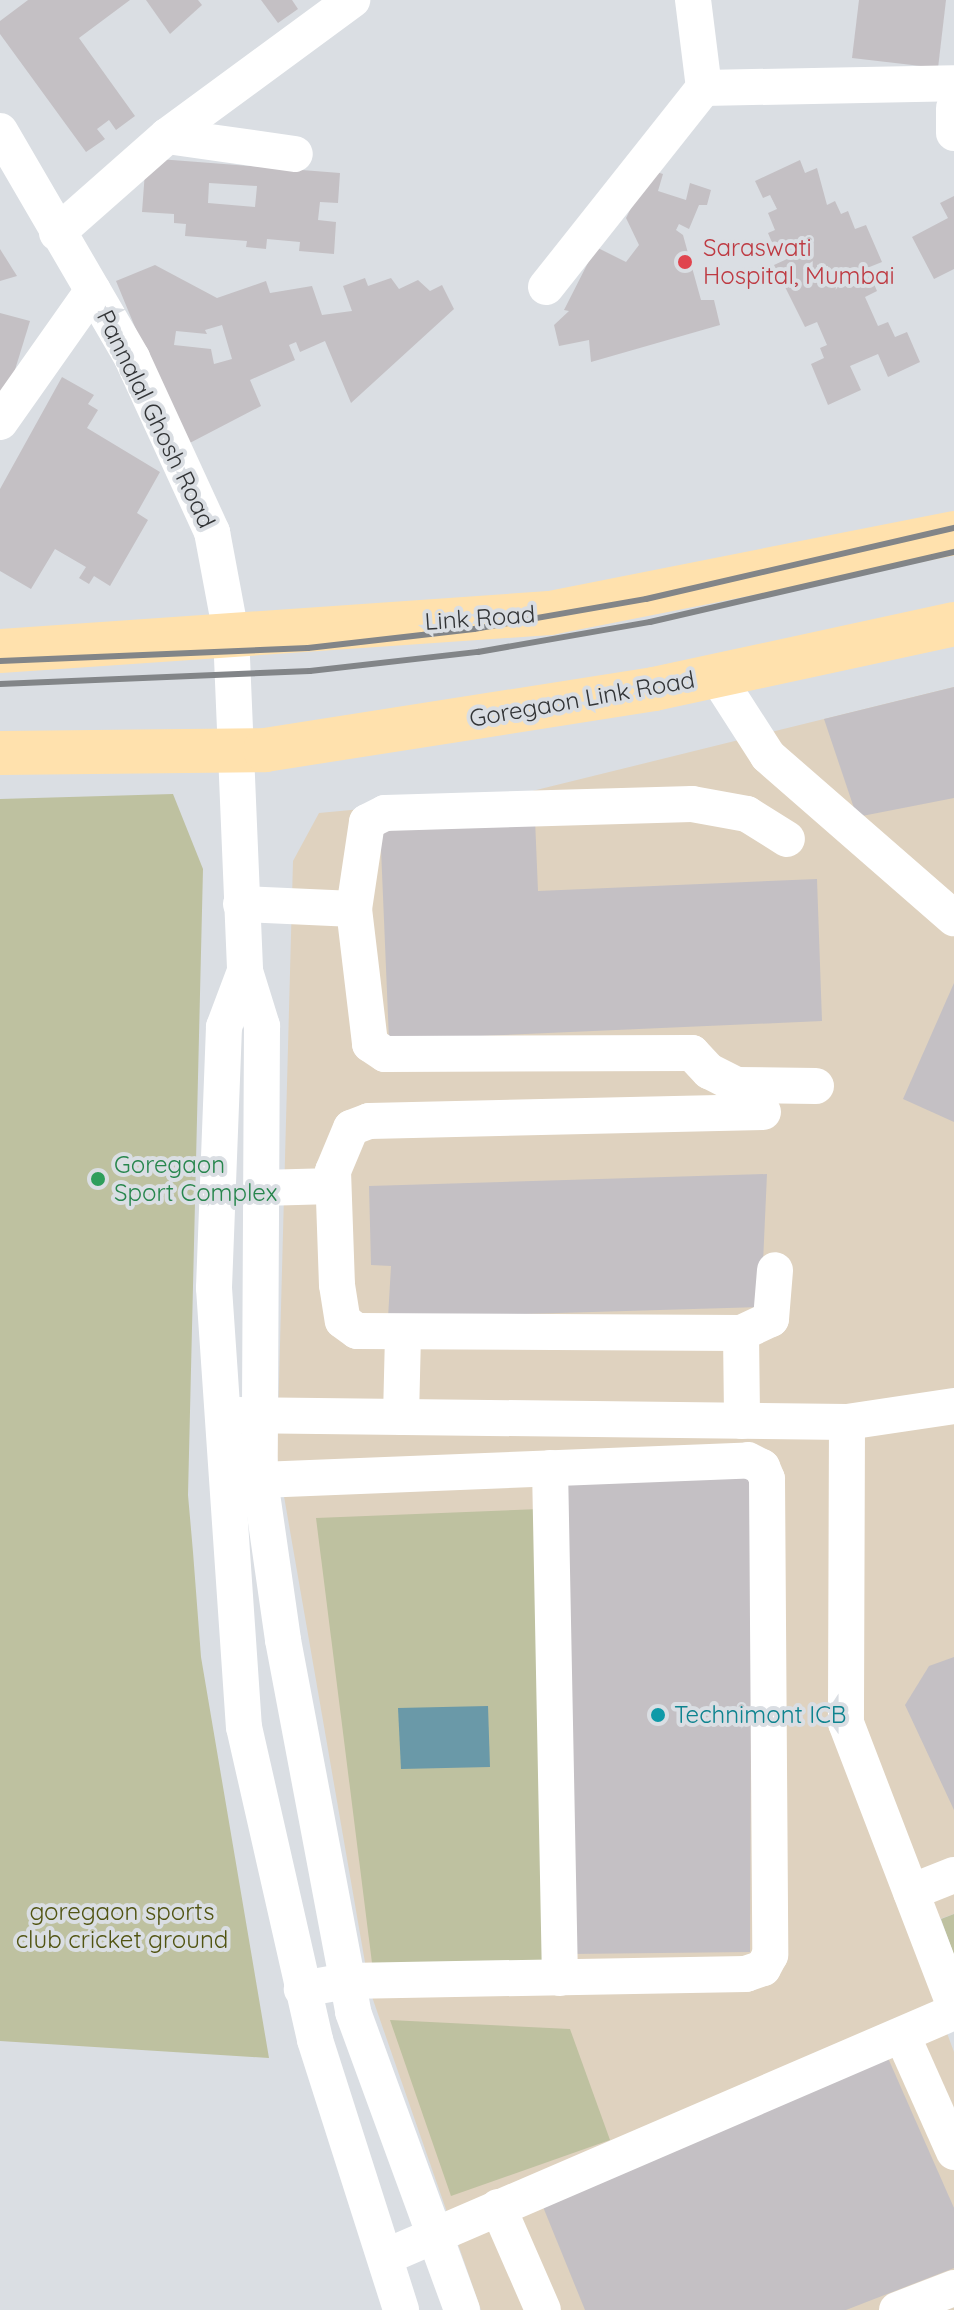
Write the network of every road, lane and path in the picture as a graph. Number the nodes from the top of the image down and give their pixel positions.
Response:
1 (352, 0) edge
2 (693, 0) edge
3 (954, 83) edge
4 (704, 88) junction
5 (954, 108) edge
6 (0, 132) edge
7 (954, 133) edge
8 (167, 136) junction
9 (295, 154) dead end
10 (57, 233) junction
11 (546, 287) dead end
12 (93, 290) junction
13 (0, 422) edge
14 (954, 533) edge
15 (954, 624) edge
16 (231, 634) junction
17 (0, 651) edge
18 (716, 675) junction
19 (220, 752) junction
20 (0, 753) edge
21 (787, 839) dead end
22 (241, 904) junction
23 (354, 909) junction
24 (954, 918) edge
25 (245, 971) junction
26 (816, 1086) dead end
27 (763, 1112) dead end
28 (333, 1186) junction
29 (261, 1188) junction
30 (775, 1270) dead end
31 (403, 1333) junction
32 (741, 1333) junction
33 (954, 1406) edge
34 (220, 1415) junction
35 (260, 1415) junction
36 (401, 1417) junction
37 (742, 1421) junction
38 (847, 1422) junction
39 (550, 1468) junction
40 (260, 1480) junction
41 (954, 1875) edge
42 (911, 1892) junction
43 (560, 1978) junction
44 (347, 1981) junction
45 (302, 1989) junction
46 (954, 2004) edge
47 (954, 2012) edge
48 (902, 2035) junction
49 (954, 2152) edge
50 (498, 2207) junction
51 (433, 2235) junction
52 (385, 2257) junction
53 (954, 2288) edge
54 (954, 2296) edge
55 (401, 2310) edge
56 (462, 2310) edge
57 (543, 2310) edge
58 (897, 2310) edge
59 (923, 2310) edge

1 - 8 street
2 - 4 street
3 - 4 street
4 - 11 street
5 - 7 street
6 - 10 street, Pannalal Ghosh Road
8 - 9 street
8 - 10 street
10 - 12 street, Pannalal Ghosh Road
12 - 13 street
12 - 16 street, Pannalal Ghosh Road
14 - 16 main road, Link Road
15 - 18 main road, Goregaon Link Road
16 - 17 main road, Link Road
16 - 19 street, Pannalal Ghosh Road
18 - 19 main road, Goregaon Link Road
18 - 24 street
19 - 20 main road
19 - 22 street, Pannalal Ghosh Road
21 - 23 street
22 - 23 street
22 - 25 street, Pannalal Ghosh Road
23 - 26 street
25 - 29 street
25 - 34 street
27 - 28 street
28 - 29 street
28 - 31 street
29 - 35 street
30 - 32 street
31 - 32 street
31 - 36 street
32 - 37 street
33 - 38 street
34 - 35 street
34 - 45 street
35 - 36 street
35 - 40 street
36 - 37 street
37 - 38 street
38 - 42 street
39 - 40 street
39 - 43 street
39 - 43 street
40 - 44 street
41 - 42 street
42 - 46 street
43 - 44 street
44 - 45 street
44 - 51 street
45 - 52 street
47 - 48 street
48 - 49 street
48 - 50 street
50 - 51 street
50 - 57 street
51 - 52 street
51 - 56 street
52 - 55 street
53 - 58 street
54 - 59 street

